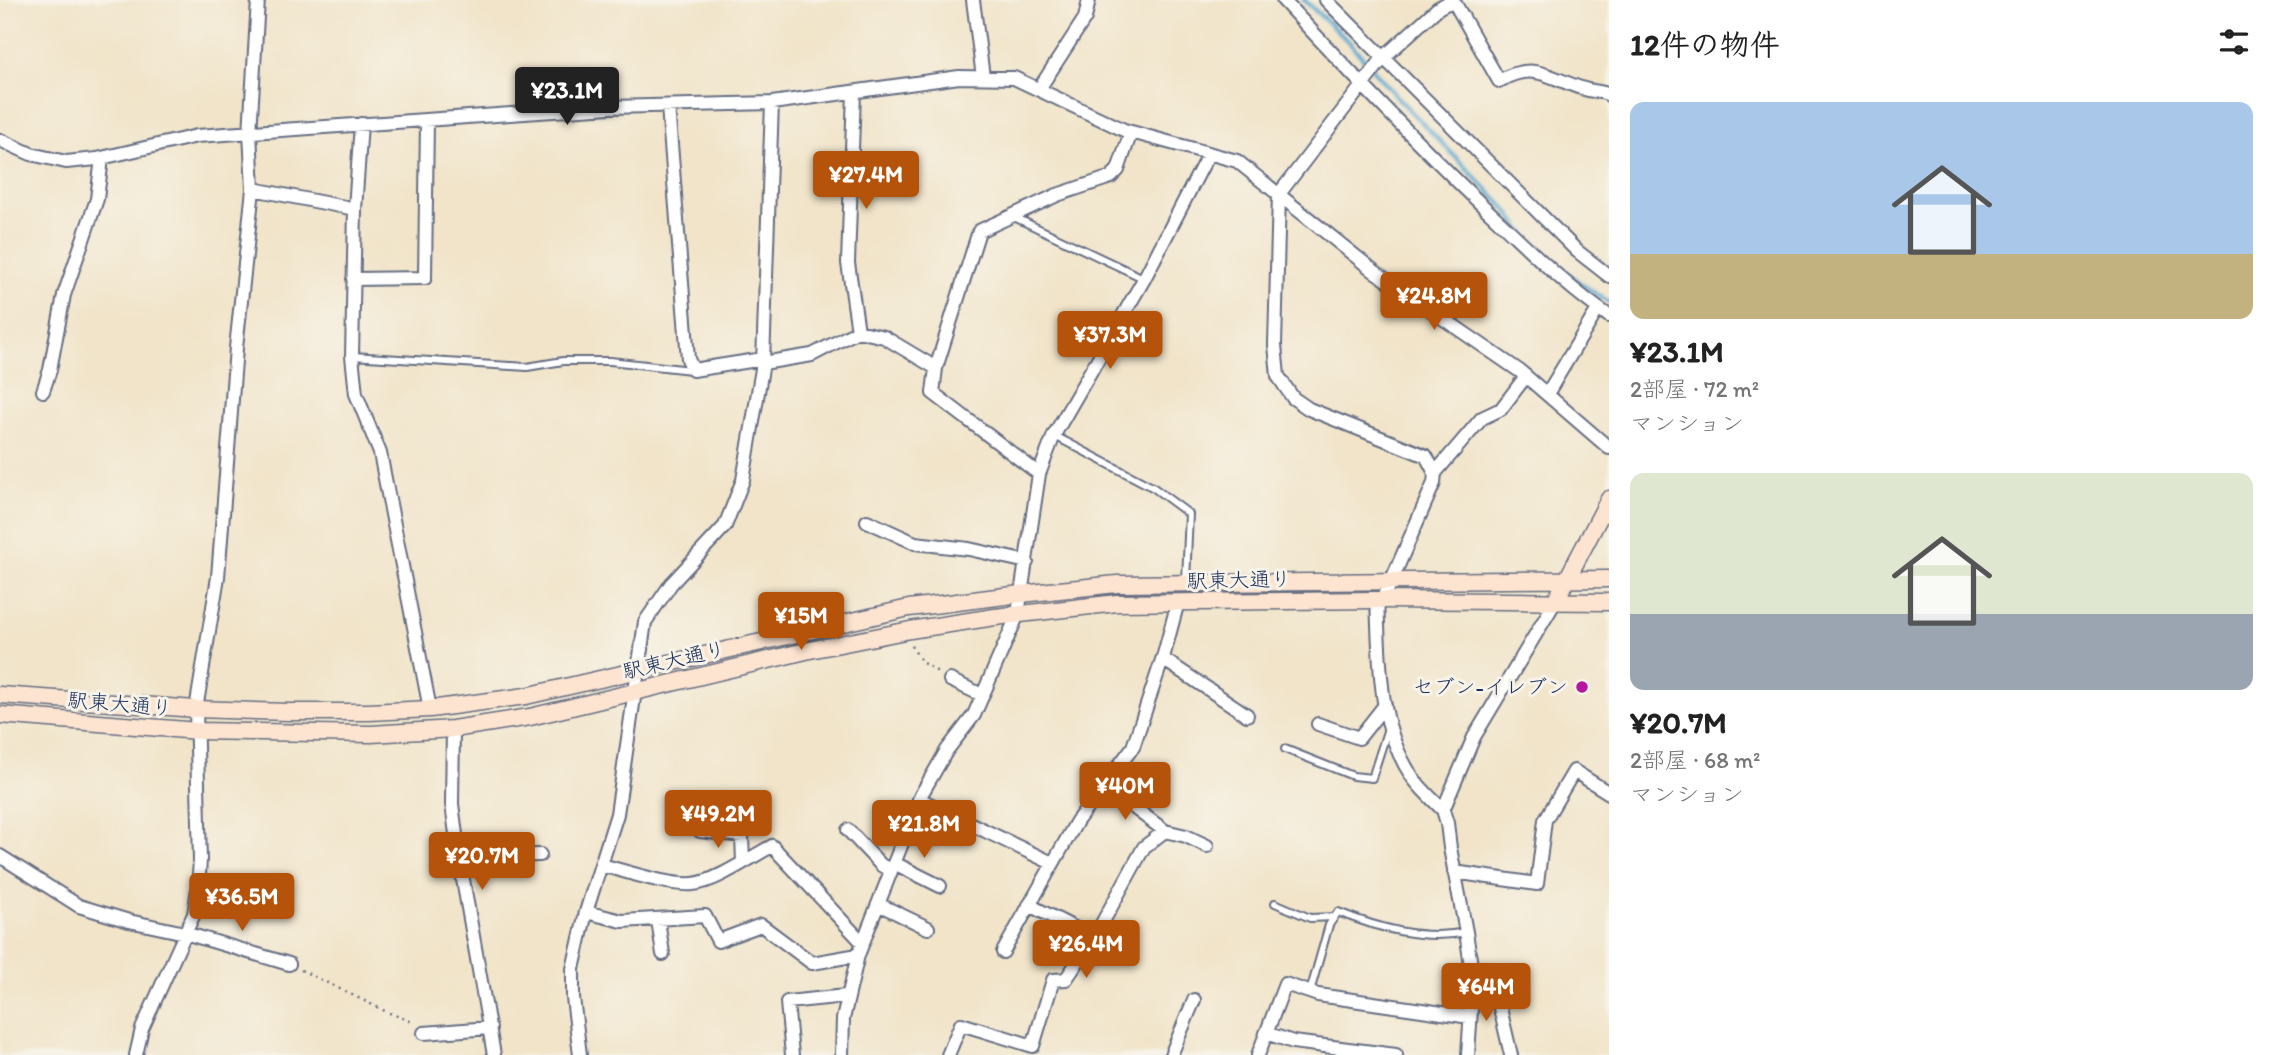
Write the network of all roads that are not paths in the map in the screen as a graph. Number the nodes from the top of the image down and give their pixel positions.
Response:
1 (258, 0) edge
2 (973, 0) edge
3 (1089, 0) edge
4 (1283, 0) edge
5 (1326, 0) edge
6 (1453, 0) edge
7 (1384, 58) junction
8 (984, 77) junction
9 (1363, 87) junction
10 (1039, 89) junction
11 (854, 92) junction
12 (1609, 95) edge
13 (772, 103) junction
14 (668, 106) junction
15 (427, 120) junction
16 (361, 124) junction
17 (1131, 132) junction
18 (250, 133) junction
19 (0, 140) edge
20 (1209, 153) junction
21 (102, 158) junction
22 (253, 189) junction
23 (1279, 194) junction
24 (355, 209) junction
25 (1012, 216) junction
26 (1609, 276) edge
27 (352, 279) junction
28 (1144, 279) junction
29 (1603, 313) edge
30 (858, 331) junction
31 (352, 356) junction
32 (763, 361) junction
33 (936, 368) junction
34 (694, 370) junction
35 (1526, 376) junction
36 (43, 391) dead end
37 (1547, 394) junction
38 (1054, 435) junction
39 (1609, 448) edge
40 (1435, 473) junction
41 (1039, 474) junction
42 (1609, 499) edge
43 (867, 521) dead end
44 (1027, 562) junction
45 (1569, 578) junction
46 (1609, 579) edge
47 (1391, 580) junction
48 (1186, 583) junction
49 (1021, 594) junction
50 (1380, 600) junction
51 (1178, 602) junction
52 (1609, 602) edge
53 (1555, 603) junction
54 (1018, 614) junction
55 (1163, 659) junction
56 (637, 671) junction
57 (950, 680) road end
58 (635, 691) junction
59 (0, 695) edge
60 (982, 695) junction
61 (1385, 705) junction
62 (197, 709) junction
63 (430, 709) junction
64 (0, 715) edge
65 (1247, 715) dead end
66 (1318, 724) dead end
67 (1388, 726) junction
68 (453, 729) junction
69 (198, 731) junction
70 (1285, 749) dead end
71 (1105, 786) junction
72 (1609, 793) edge
73 (919, 799) junction
74 (1443, 810) junction
75 (848, 830) dead end
76 (700, 831) dead end
77 (1165, 831) junction
78 (1207, 846) dead end
79 (540, 855) dead end
80 (0, 856) edge
81 (458, 857) junction
82 (743, 862) junction
83 (1052, 863) junction
84 (601, 865) junction
85 (892, 867) junction
86 (1454, 872) junction
87 (940, 886) dead end
88 (1275, 903) dead end
89 (878, 904) junction
90 (1029, 905) junction
91 (586, 912) junction
92 (1335, 917) junction
93 (658, 919) junction
94 (928, 928) dead end
95 (1466, 932) junction
96 (185, 933) junction
97 (1094, 938) junction
98 (860, 949) junction
99 (1003, 952) dead end
100 (663, 954) dead end
101 (289, 964) road end
102 (1473, 979) junction
103 (1310, 992) junction
104 (846, 996) junction
105 (1194, 1000) dead end
106 (1470, 1017) junction
107 (490, 1028) junction
108 (424, 1033) road end
109 (1266, 1033) junction
110 (136, 1055) edge
111 (494, 1055) edge
112 (580, 1055) edge
113 (792, 1055) edge
114 (842, 1055) edge
115 (948, 1055) edge
116 (1171, 1055) edge
117 (1258, 1055) edge
118 (1396, 1055) edge
119 (1468, 1055) edge
120 (1511, 1055) edge

1 - 18 street
2 - 8 street
3 - 10 street
4 - 9 street
5 - 7 street
6 - 7 street
6 - 12 street
7 - 9 street
7 - 26 street
8 - 10 street
8 - 11 street
9 - 23 street
9 - 29 street
10 - 17 street
11 - 13 street
11 - 30 street
13 - 14 street
13 - 32 street
14 - 15 street
14 - 34 street
15 - 16 street
15 - 27 street
16 - 18 street
16 - 24 street
17 - 20 street
17 - 25 street
18 - 21 street
18 - 22 street
19 - 21 street
20 - 23 street
20 - 28 street
21 - 36 street
22 - 24 street
22 - 62 street
23 - 35 street
23 - 40 street
24 - 27 street
25 - 28 lane
25 - 33 street
27 - 31 street
28 - 38 street
29 - 37 street
30 - 32 street
30 - 33 street
31 - 34 lane
31 - 63 street
32 - 34 street
32 - 56 street
33 - 41 street
35 - 37 street
35 - 40 street
37 - 39 street
38 - 41 street
38 - 48 lane
40 - 47 street
41 - 44 street
42 - 45 street
43 - 44 street
44 - 49 street
45 - 46 street, 駅東大通り
45 - 47 street, 駅東大通り
45 - 53 street
47 - 48 street, 駅東大通り
47 - 50 street
48 - 49 street, 駅東大通り
49 - 54 street
49 - 56 street, 駅東大通り
50 - 51 street, 駅東大通り
50 - 53 street, 駅東大通り
50 - 61 street
51 - 54 street, 駅東大通り
51 - 55 street
52 - 53 street, 駅東大通り
53 - 74 street
54 - 58 street, 駅東大通り
54 - 60 street
55 - 65 street
55 - 71 street
56 - 58 street
56 - 63 street, 駅東大通り
57 - 60 street
58 - 68 street, 駅東大通り
58 - 84 street
59 - 62 street, 駅東大通り
60 - 73 street
61 - 66 street
61 - 67 street
62 - 63 street, 駅東大通り
62 - 69 street
64 - 69 street, 駅東大通り
67 - 70 lane
67 - 74 street
68 - 69 street, 駅東大通り
68 - 81 street
69 - 96 street
71 - 77 street
71 - 83 street
72 - 86 street
73 - 83 street
73 - 85 street
74 - 86 street
75 - 85 street
76 - 82 street
77 - 78 street
77 - 97 street
79 - 81 street
80 - 96 street
81 - 107 street
82 - 84 street
82 - 98 street
83 - 90 street
84 - 91 street
85 - 87 street
85 - 89 street
86 - 95 street
88 - 92 lane
89 - 94 street
89 - 98 street
90 - 97 street
90 - 99 street
91 - 93 street
91 - 112 street
92 - 95 lane
92 - 103 lane
93 - 98 street
93 - 100 street
95 - 102 street
96 - 101 street
96 - 110 street
97 - 115 street
98 - 104 street
102 - 106 street
102 - 120 street
103 - 106 street
103 - 109 street
104 - 113 street
104 - 114 street
105 - 116 street
106 - 119 street
107 - 108 street
107 - 111 street
109 - 117 street
109 - 118 street

